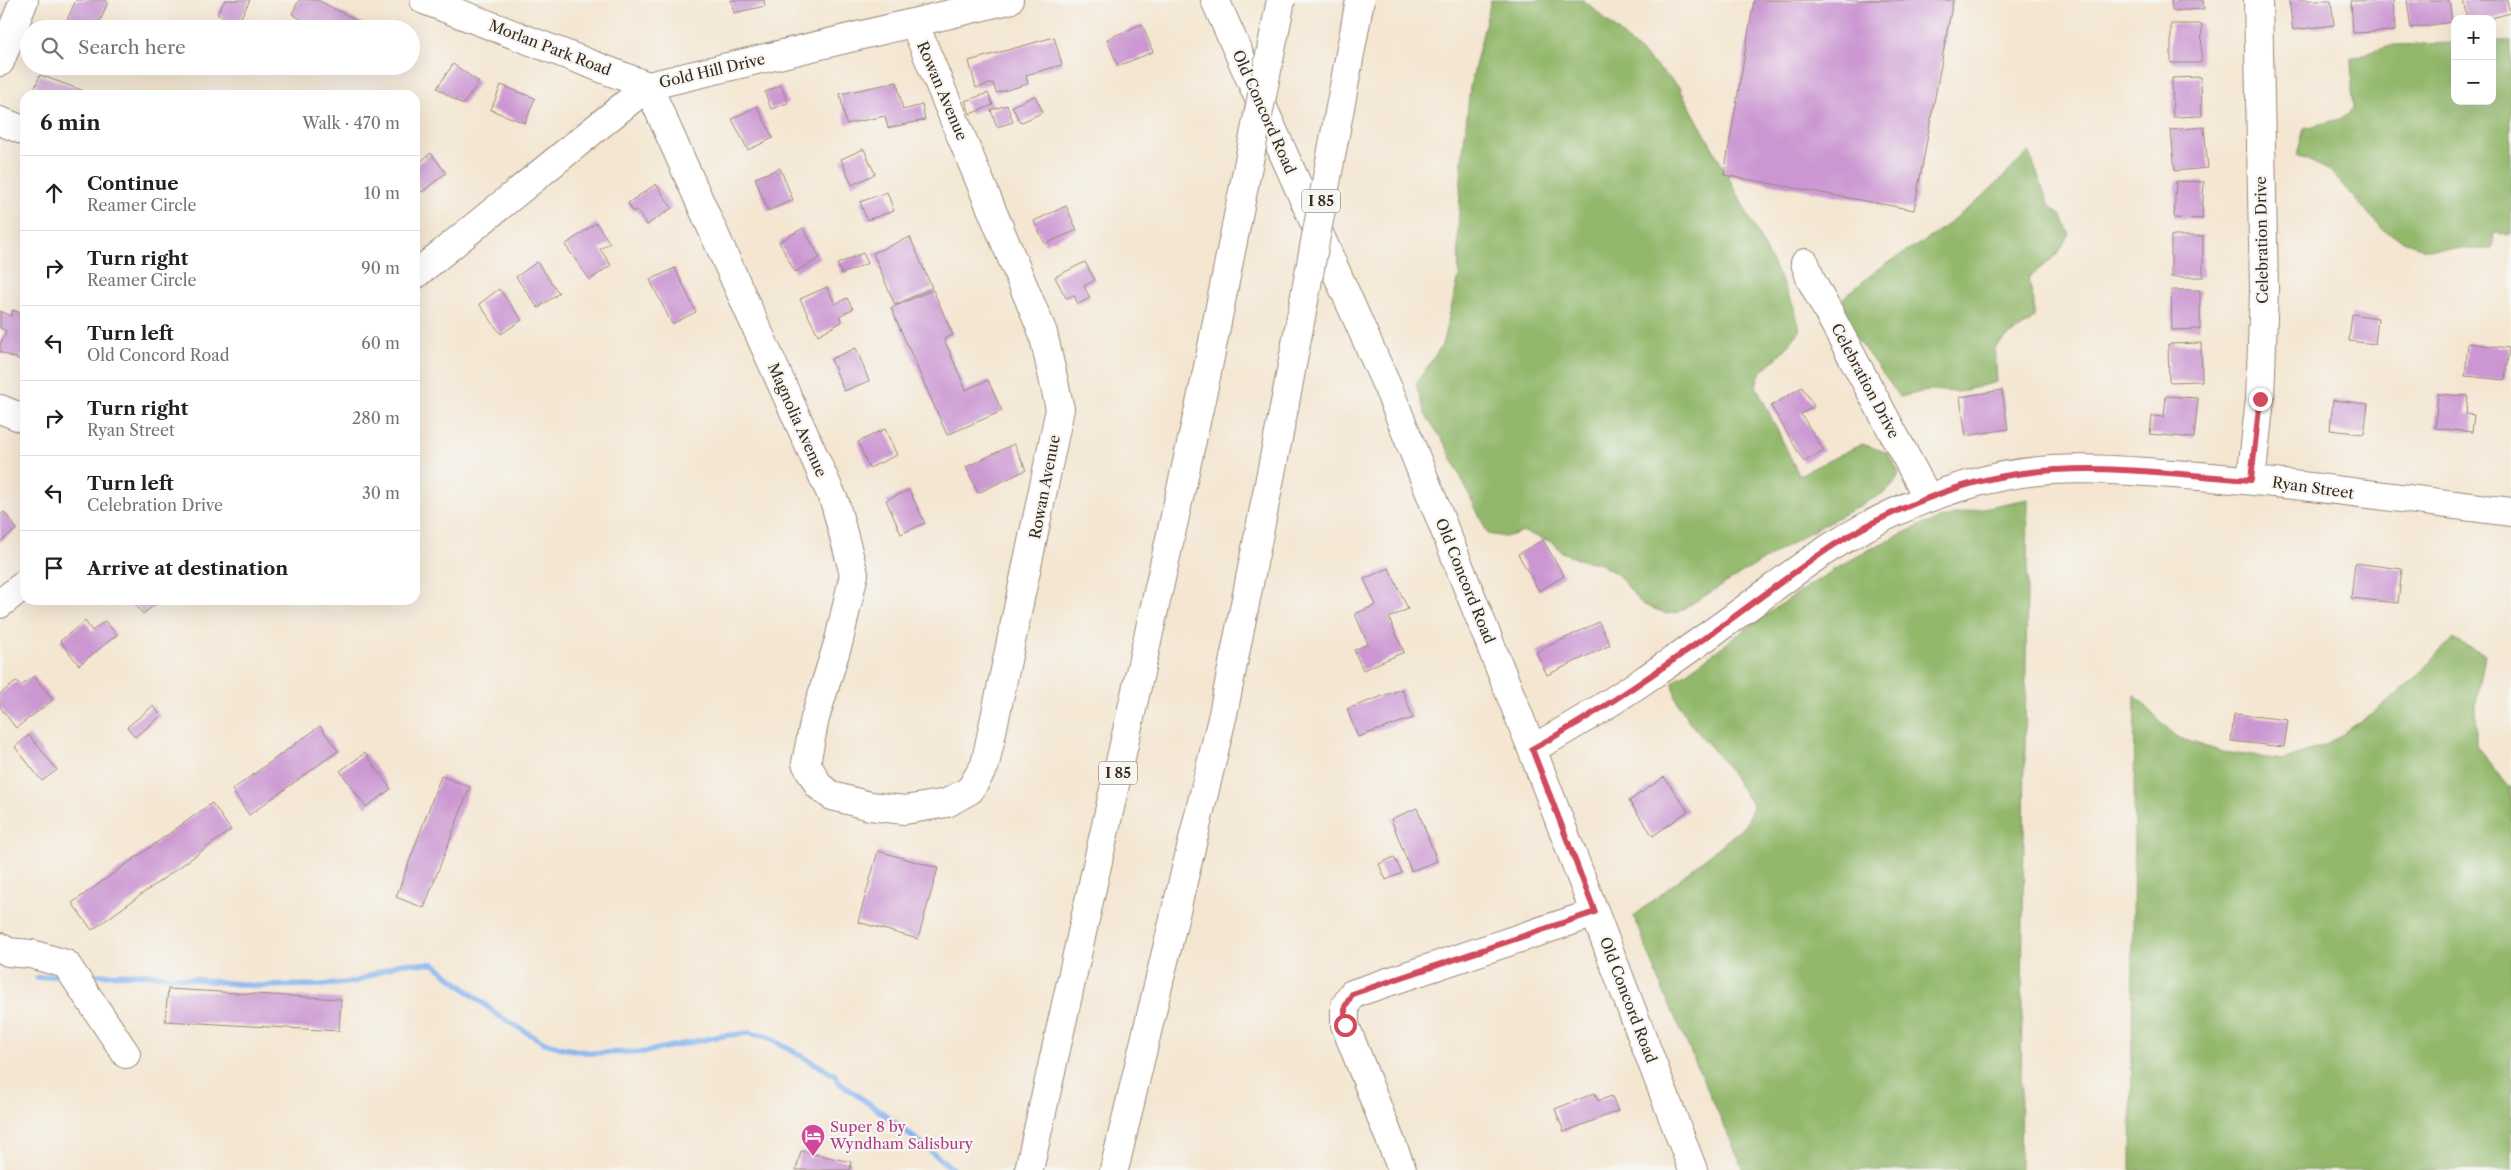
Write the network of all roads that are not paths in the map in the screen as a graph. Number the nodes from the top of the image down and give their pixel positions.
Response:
1 (24, 0) edge
2 (424, 0) edge
3 (1009, 0) edge
4 (1215, 0) edge
5 (1281, 0) edge
6 (1360, 0) edge
7 (2258, 0) edge
8 (914, 23) junction
9 (0, 62) edge
10 (648, 86) junction
11 (0, 121) edge
12 (20, 129) edge
13 (1805, 263) dead end
14 (420, 271) edge
15 (0, 409) edge
16 (20, 417) edge
17 (2251, 480) junction
18 (1928, 498) junction
19 (2511, 512) edge
20 (20, 588) edge
21 (0, 604) edge
22 (1532, 749) junction
23 (809, 769) joint
24 (1595, 912) junction
25 (0, 947) edge
26 (126, 1054) dead end
27 (1029, 1170) edge
28 (1114, 1170) edge
29 (1402, 1170) edge
30 (1694, 1170) edge

1 - 9 main road
2 - 10 main road, Morlan Park Road
3 - 8 main road, Gold Hill Drive
4 - 22 main road, Old Concord Road
5 - 27 main road, I 85, bridge
6 - 28 main road, I 85, bridge
7 - 17 main road, Celebration Drive
8 - 10 main road, Gold Hill Drive
8 - 23 main road, Rowan Avenue
10 - 14 main road, Gold Hill Drive
10 - 23 main road, Magnolia Avenue
11 - 12 main road
13 - 18 main road, Celebration Drive
15 - 16 main road
17 - 18 main road, Ryan Street
17 - 19 main road, Ryan Street
18 - 22 main road, Ryan Street
20 - 21 main road
22 - 24 main road, Old Concord Road
24 - 29 main road
24 - 30 main road, Old Concord Road
25 - 26 main road

